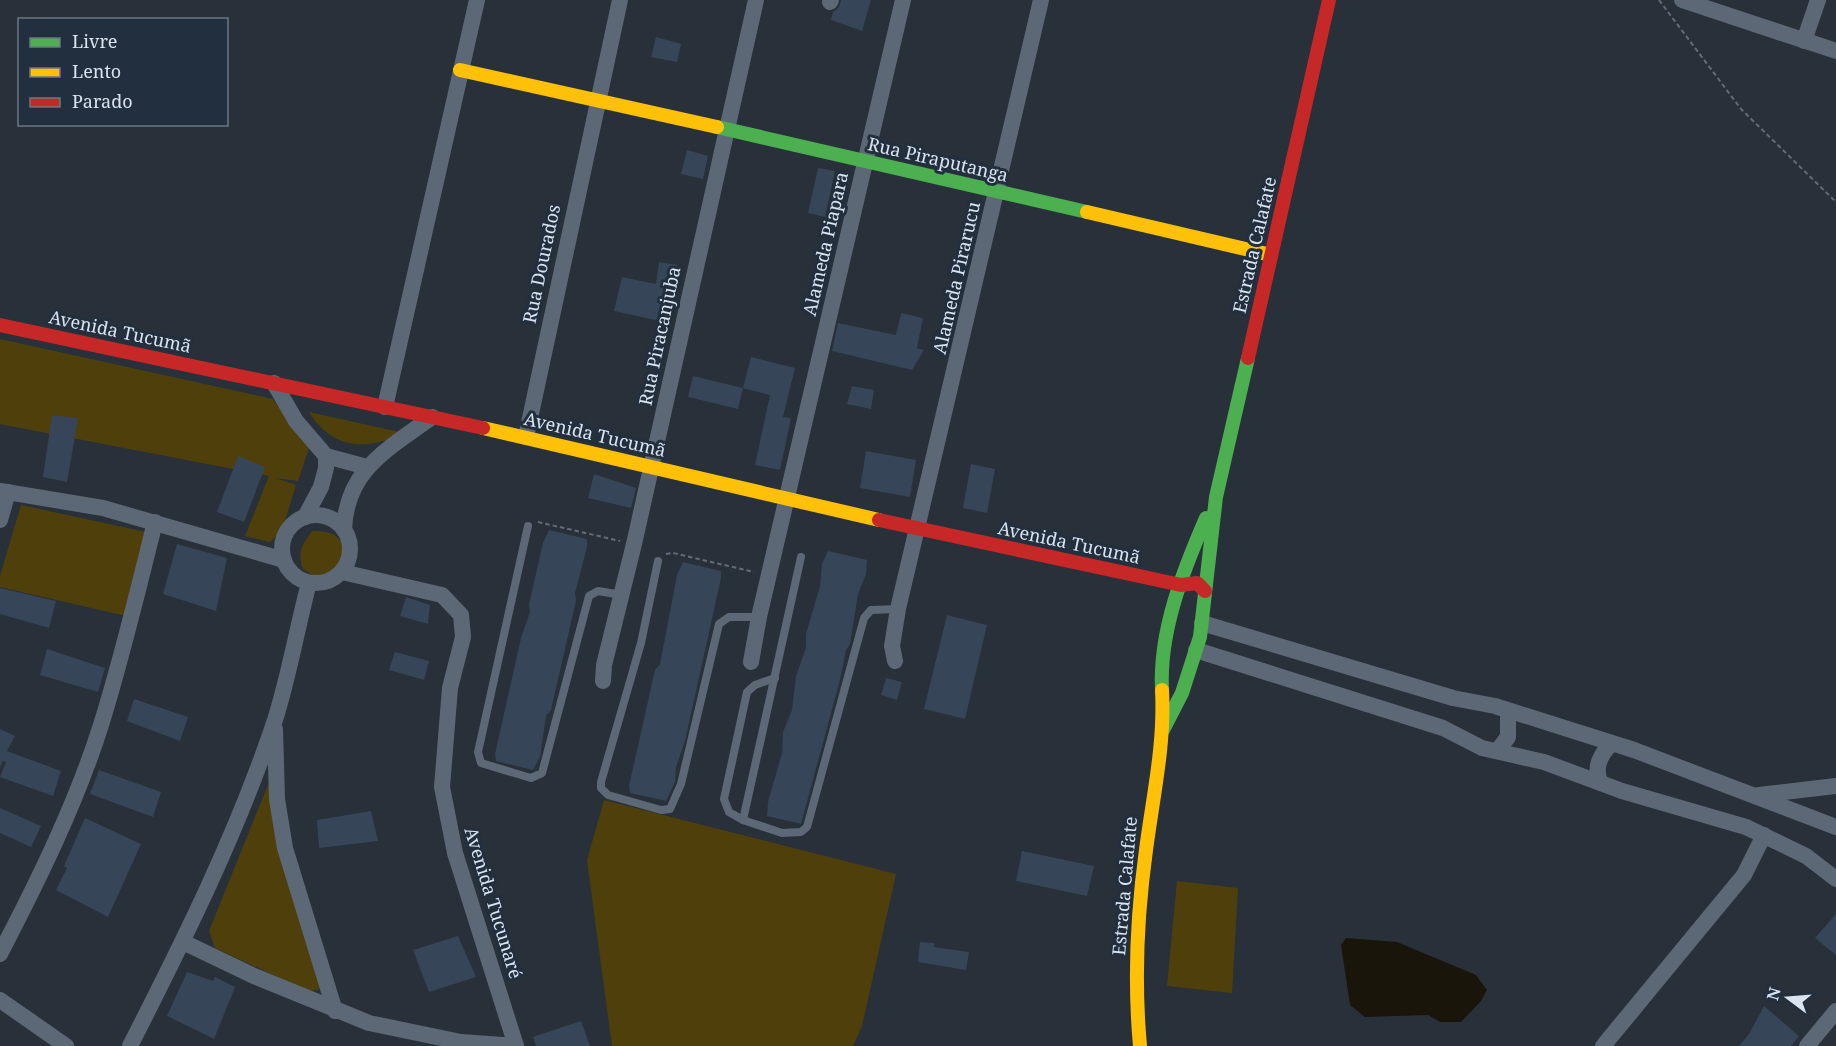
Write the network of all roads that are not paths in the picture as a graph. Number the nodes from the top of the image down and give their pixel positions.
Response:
1 (477, 0) edge
2 (620, 0) edge
3 (756, 0) edge
4 (903, 0) edge
5 (1041, 0) edge
6 (1329, 0) edge
7 (1683, 0) edge
8 (1818, 0) edge
9 (1804, 41) junction
10 (1836, 51) edge
11 (460, 70) junction
12 (597, 99) junction
13 (726, 129) junction
14 (865, 162) junction
15 (997, 192) junction
16 (1271, 255) junction
17 (0, 325) edge
18 (274, 383) junction
19 (385, 407) junction
20 (432, 417) junction
21 (526, 437) junction
22 (326, 456) junction
23 (367, 467) junction
24 (652, 467) junction
25 (4, 492) edge
26 (788, 497) junction
27 (1216, 497) junction
28 (305, 517) junction
29 (0, 520) edge
30 (155, 522) junction
31 (528, 526) road end
32 (919, 529) junction
33 (344, 530) junction
34 (801, 557) dead end
35 (284, 560) junction
36 (658, 561) road end
37 (342, 572) junction
38 (309, 583) junction
39 (1181, 585) junction
40 (1205, 591) junction
41 (622, 595) junction
42 (898, 609) junction
43 (759, 617) junction
44 (1202, 623) junction
45 (1196, 650) junction
46 (1164, 655) junction
47 (895, 661) dead end
48 (752, 662) dead end
49 (1191, 667) junction
50 (775, 678) junction
51 (603, 681) dead end
52 (1508, 712) junction
53 (275, 719) junction
54 (1163, 730) junction
55 (1611, 744) junction
56 (1498, 750) junction
57 (1601, 783) junction
58 (1836, 786) edge
59 (1753, 796) junction
60 (743, 820) junction
61 (1836, 827) edge
62 (1764, 835) junction
63 (1836, 879) edge
64 (183, 942) junction
65 (0, 954) edge
66 (0, 1000) edge
67 (335, 1011) junction
68 (1836, 1011) edge
69 (66, 1046) edge
70 (130, 1046) edge
71 (516, 1046) edge
72 (1140, 1046) edge
73 (1602, 1046) edge
74 (1807, 1046) edge

1 - 11 street
2 - 12 street, Rua Dourados
3 - 13 street, Rua Piracanjuba
4 - 14 street, Alameda Piapara
5 - 15 street, Alameda Pirarucu
6 - 16 street, Estrada Calafate
7 - 9 street
8 - 9 street
9 - 10 street
11 - 12 street, Rua Piraputanga
11 - 19 street
12 - 13 street, Rua Piraputanga
12 - 21 street, Rua Dourados
13 - 14 street, Rua Piraputanga
13 - 24 street, Rua Piracanjuba
14 - 15 street, Rua Piraputanga
14 - 26 street, Alameda Piapara
15 - 16 street, Rua Piraputanga
15 - 32 street, Alameda Pirarucu
16 - 27 street, Estrada Calafate
17 - 18 street, Avenida Tucumã
18 - 19 street, Avenida Tucumã
18 - 22 street
19 - 20 street, Avenida Tucumã
20 - 21 street, Avenida Tucumã
20 - 23 street
21 - 24 street, Avenida Tucumã
22 - 23 street
22 - 28 street
23 - 33 street
24 - 26 street, Avenida Tucumã
24 - 41 street, Rua Piracanjuba
25 - 29 street
25 - 30 street
26 - 32 street, Avenida Tucumã
26 - 43 street, Alameda Piapara
27 - 39 street, Estrada Calafate
27 - 40 street, Estrada Calafate
28 - 33 street
28 - 35 street
30 - 35 street
30 - 65 street
31 - 41 lane
32 - 39 street, Avenida Tucumã
32 - 42 street
33 - 37 street
34 - 50 lane
35 - 38 street
36 - 43 lane
37 - 38 street
37 - 71 street, Avenida Tucunaré
38 - 53 street
39 - 40 street, Avenida Tucumã
39 - 46 street, Estrada Calafate
40 - 44 street, Estrada Calafate
41 - 51 street, Rua Piracanjuba
42 - 47 street
42 - 60 lane
43 - 48 street, Alameda Piapara
44 - 45 street, Estrada Calafate
44 - 52 street
45 - 49 street, Estrada Calafate
45 - 56 street
46 - 49 street
46 - 54 street, Estrada Calafate
49 - 54 street, Estrada Calafate
50 - 60 lane
50 - 60 lane
52 - 55 street
52 - 56 street
53 - 64 street
53 - 67 street
54 - 72 street, Estrada Calafate
55 - 57 street
55 - 59 street
56 - 57 street
57 - 62 street
58 - 59 street
59 - 61 street
62 - 63 street
62 - 73 street
64 - 67 street, Avenida Tucunaré
64 - 70 street
66 - 69 street
67 - 71 street, Avenida Tucunaré
68 - 74 street

